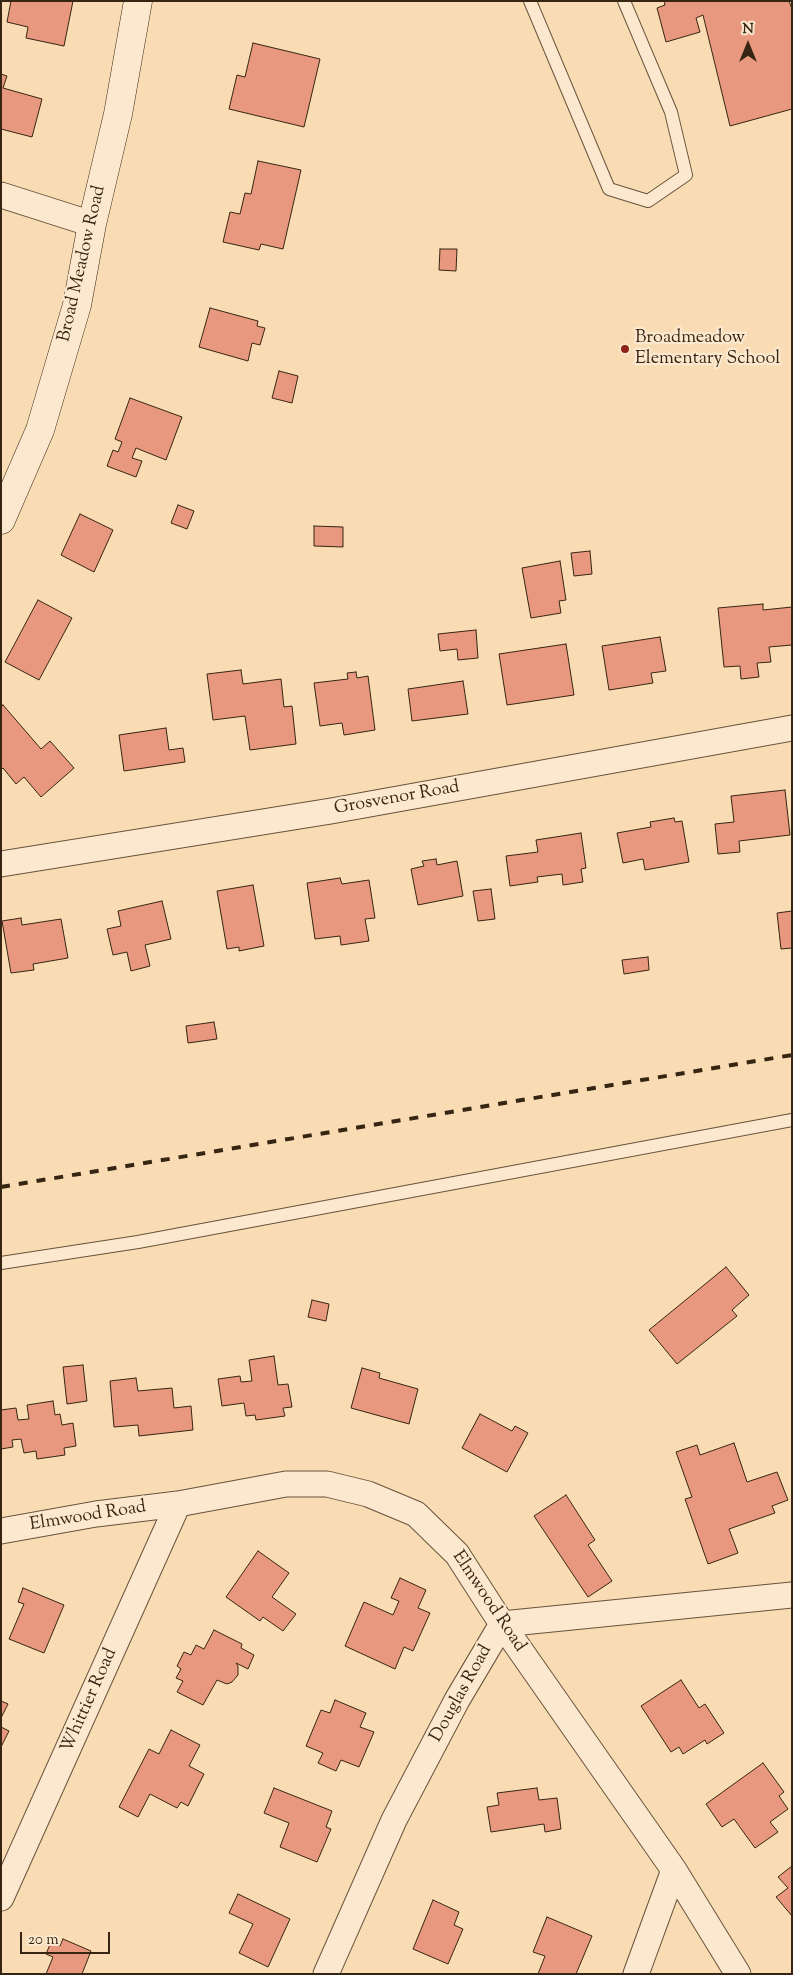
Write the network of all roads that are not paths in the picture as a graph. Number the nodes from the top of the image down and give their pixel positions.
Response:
1 (138, 1) edge
2 (530, 1) edge
3 (624, 1) edge
4 (1, 195) edge
5 (92, 224) junction
6 (1, 520) edge
7 (792, 728) edge
8 (1, 864) edge
9 (792, 1120) edge
10 (1, 1263) edge
11 (178, 1504) junction
12 (1, 1531) edge
13 (792, 1595) edge
14 (502, 1624) junction
15 (674, 1870) junction
16 (1, 1898) edge
17 (326, 1974) edge
18 (636, 1974) edge
19 (738, 1974) edge

1 - 5 street, Broad Meadow Road
2 - 3 lane
4 - 5 street
5 - 6 street, Broad Meadow Road
7 - 8 street, Grosvenor Road
9 - 10 lane
11 - 12 street, Elmwood Road
11 - 14 street, Elmwood Road
11 - 16 street, Whittier Road
13 - 14 street
14 - 15 street, Elmwood Road
14 - 17 street, Douglas Road
15 - 18 street
15 - 19 street, Elmwood Road

